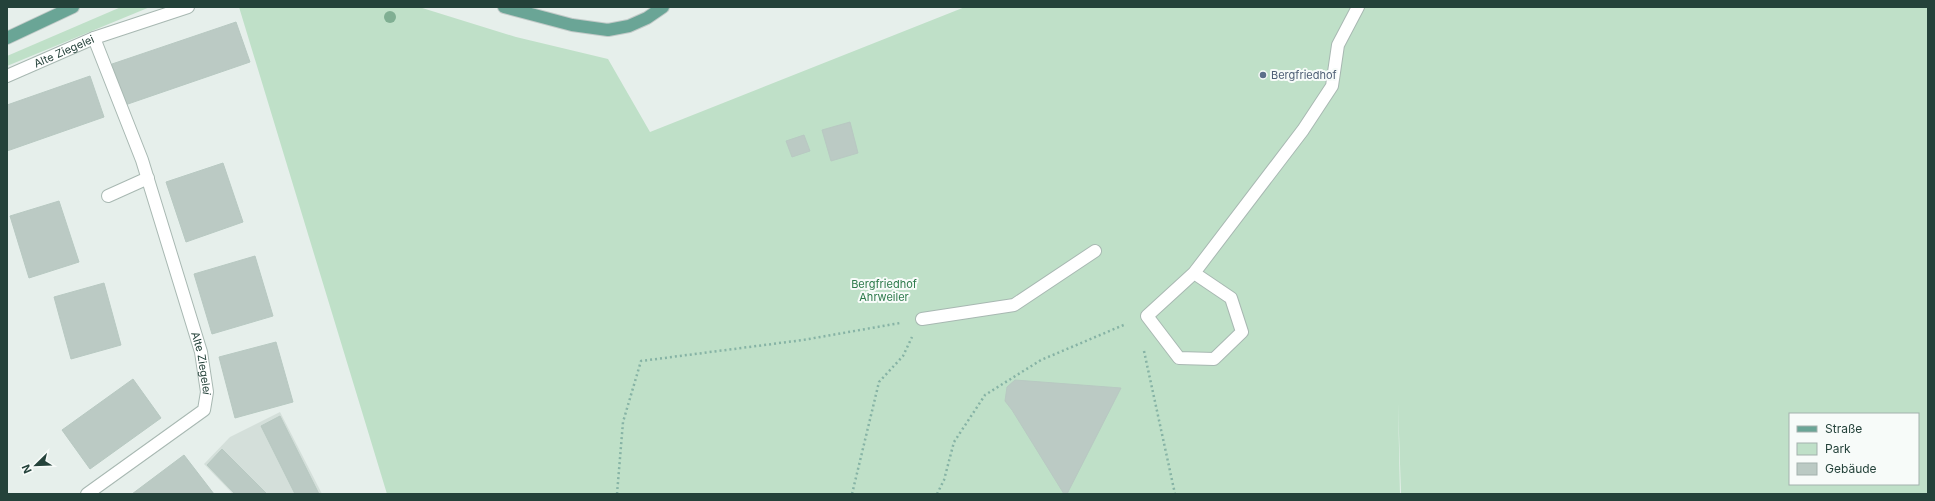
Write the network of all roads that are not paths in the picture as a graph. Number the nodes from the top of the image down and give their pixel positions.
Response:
1 (73, 7) edge
2 (188, 7) edge
3 (504, 7) edge
4 (663, 7) edge
5 (1358, 7) edge
6 (7, 38) edge
7 (94, 38) junction
8 (7, 76) edge
9 (148, 178) junction
10 (108, 196) dead end
11 (1095, 251) dead end
12 (1194, 273) junction
13 (922, 319) road end
14 (87, 494) edge

1 - 6 main road
2 - 7 street
3 - 4 main road
5 - 12 street
7 - 8 street, Alte Ziegelei
7 - 9 street, Alte Ziegelei
9 - 10 street
9 - 14 street, Alte Ziegelei
11 - 13 street
12 - 12 street

